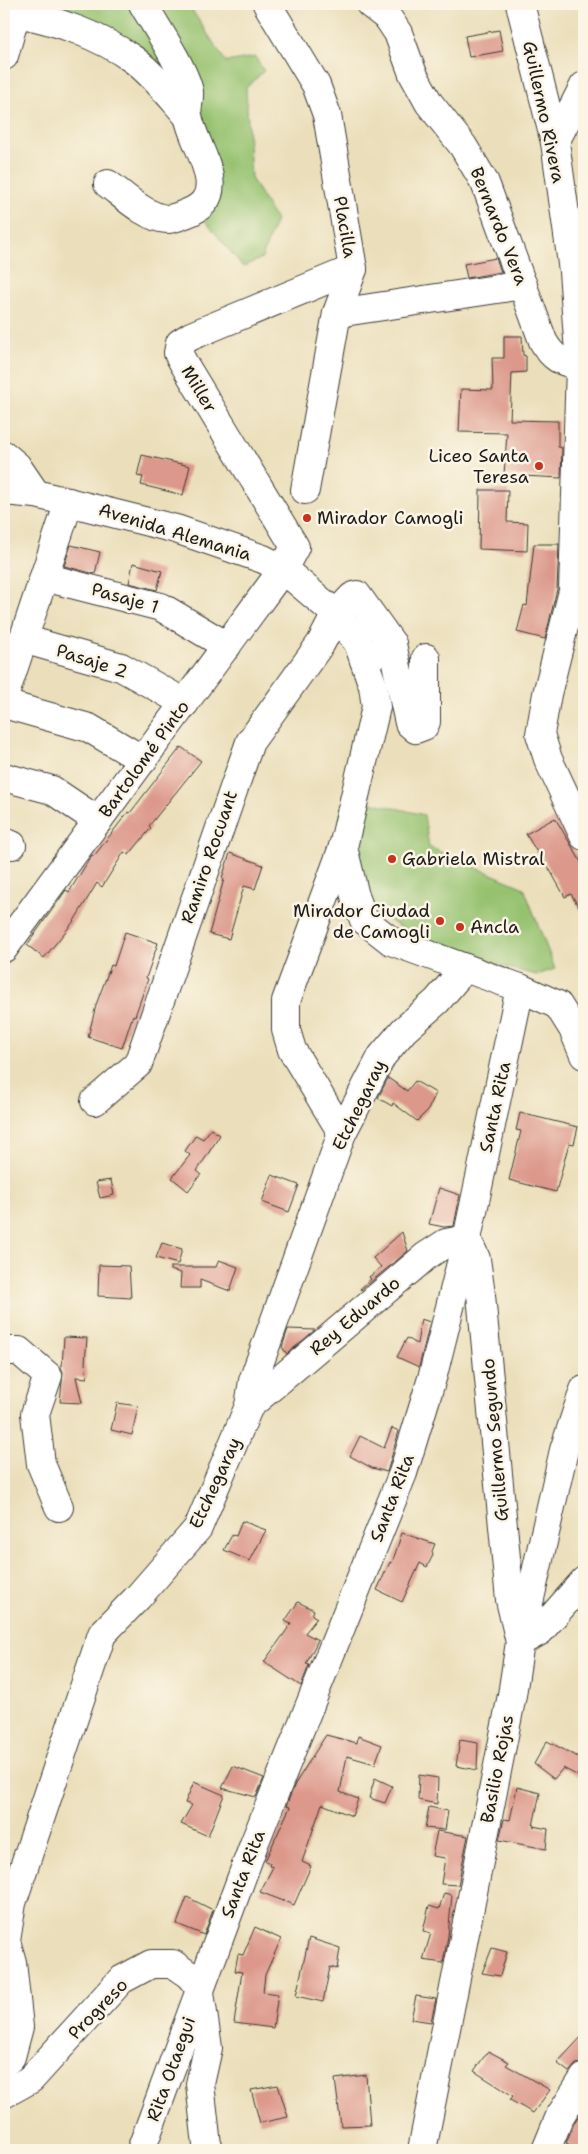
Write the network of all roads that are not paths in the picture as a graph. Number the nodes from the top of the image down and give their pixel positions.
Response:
1 (143, 4) edge
2 (267, 4) edge
3 (370, 4) edge
4 (520, 4) edge
5 (16, 8) edge
6 (4, 56) edge
7 (584, 86) edge
8 (188, 115) junction
9 (555, 142) junction
10 (108, 184) dead end
11 (353, 269) junction
12 (523, 285) junction
13 (337, 313) junction
14 (580, 366) junction
15 (4, 455) edge
16 (306, 490) dead end
17 (4, 491) edge
18 (36, 494) junction
19 (69, 502) junction
20 (283, 569) junction
21 (44, 577) junction
22 (336, 614) junction
23 (23, 639) junction
24 (392, 644) junction
25 (227, 646) junction
26 (426, 658) dead end
27 (364, 660) junction
28 (4, 697) edge
29 (185, 703) junction
30 (4, 704) edge
31 (143, 760) junction
32 (4, 778) edge
33 (98, 820) junction
34 (584, 836) edge
35 (342, 847) junction
36 (13, 920) edge
37 (4, 948) edge
38 (465, 968) junction
39 (520, 988) junction
40 (584, 1055) edge
41 (95, 1101) dead end
42 (342, 1133) junction
43 (467, 1239) junction
44 (4, 1351) edge
45 (584, 1390) edge
46 (249, 1406) junction
47 (59, 1507) dead end
48 (584, 1581) edge
49 (520, 1642) junction
50 (200, 1988) junction
51 (4, 2063) edge
52 (584, 2078) edge
53 (4, 2094) edge
54 (142, 2150) edge
55 (210, 2150) edge
56 (422, 2150) edge
57 (546, 2150) edge

1 - 8 street
2 - 11 street, Placilla
3 - 12 street, Bernardo Vera
4 - 9 street, Guillermo Rivera
5 - 6 street
5 - 8 street
7 - 9 street
8 - 10 street
9 - 14 street, Guillermo Rivera
11 - 13 street, Placilla
11 - 20 street, Miller
12 - 13 street
12 - 14 street, Bernardo Vera
13 - 16 street, Placilla
14 - 34 street, Guillermo Rivera
15 - 18 street
17 - 18 street, Avenida Alemania
18 - 19 street, Avenida Alemania
19 - 20 street, Avenida Alemania
19 - 21 street
20 - 22 street, Avenida Alemania
20 - 25 street, Bartolomé Pinto
21 - 23 street
21 - 25 street, Pasaje 1
22 - 24 street, Ramiro Rocuant
22 - 27 street, Avenida Alemania
22 - 41 street, Ramiro Rocuant
23 - 28 street
23 - 29 street, Pasaje 2
24 - 26 street
24 - 27 street
25 - 29 street, Bartolomé Pinto
27 - 35 street, Avenida Alemania
29 - 31 street, Bartolomé Pinto
30 - 31 street
31 - 33 street, Bartolomé Pinto
32 - 33 street
33 - 36 street, Bartolomé Pinto
35 - 38 street, Avenida Alemania
35 - 42 street
36 - 37 street, Bartolomé Pinto
38 - 39 street, Avenida Alemania
38 - 42 street, Etchegaray
39 - 40 street, Avenida Alemania
39 - 43 street, Santa Rita
42 - 46 street, Etchegaray
43 - 46 street, Rey Eduardo
43 - 49 street, Guillermo Segundo
43 - 50 street, Santa Rita
44 - 47 street
45 - 49 street, Basilio Rojas
46 - 51 street, Etchegaray
48 - 49 street
49 - 56 street, Basilio Rojas
50 - 53 street, Progreso
50 - 54 street, Rita Otaegui
50 - 55 street
52 - 57 street

